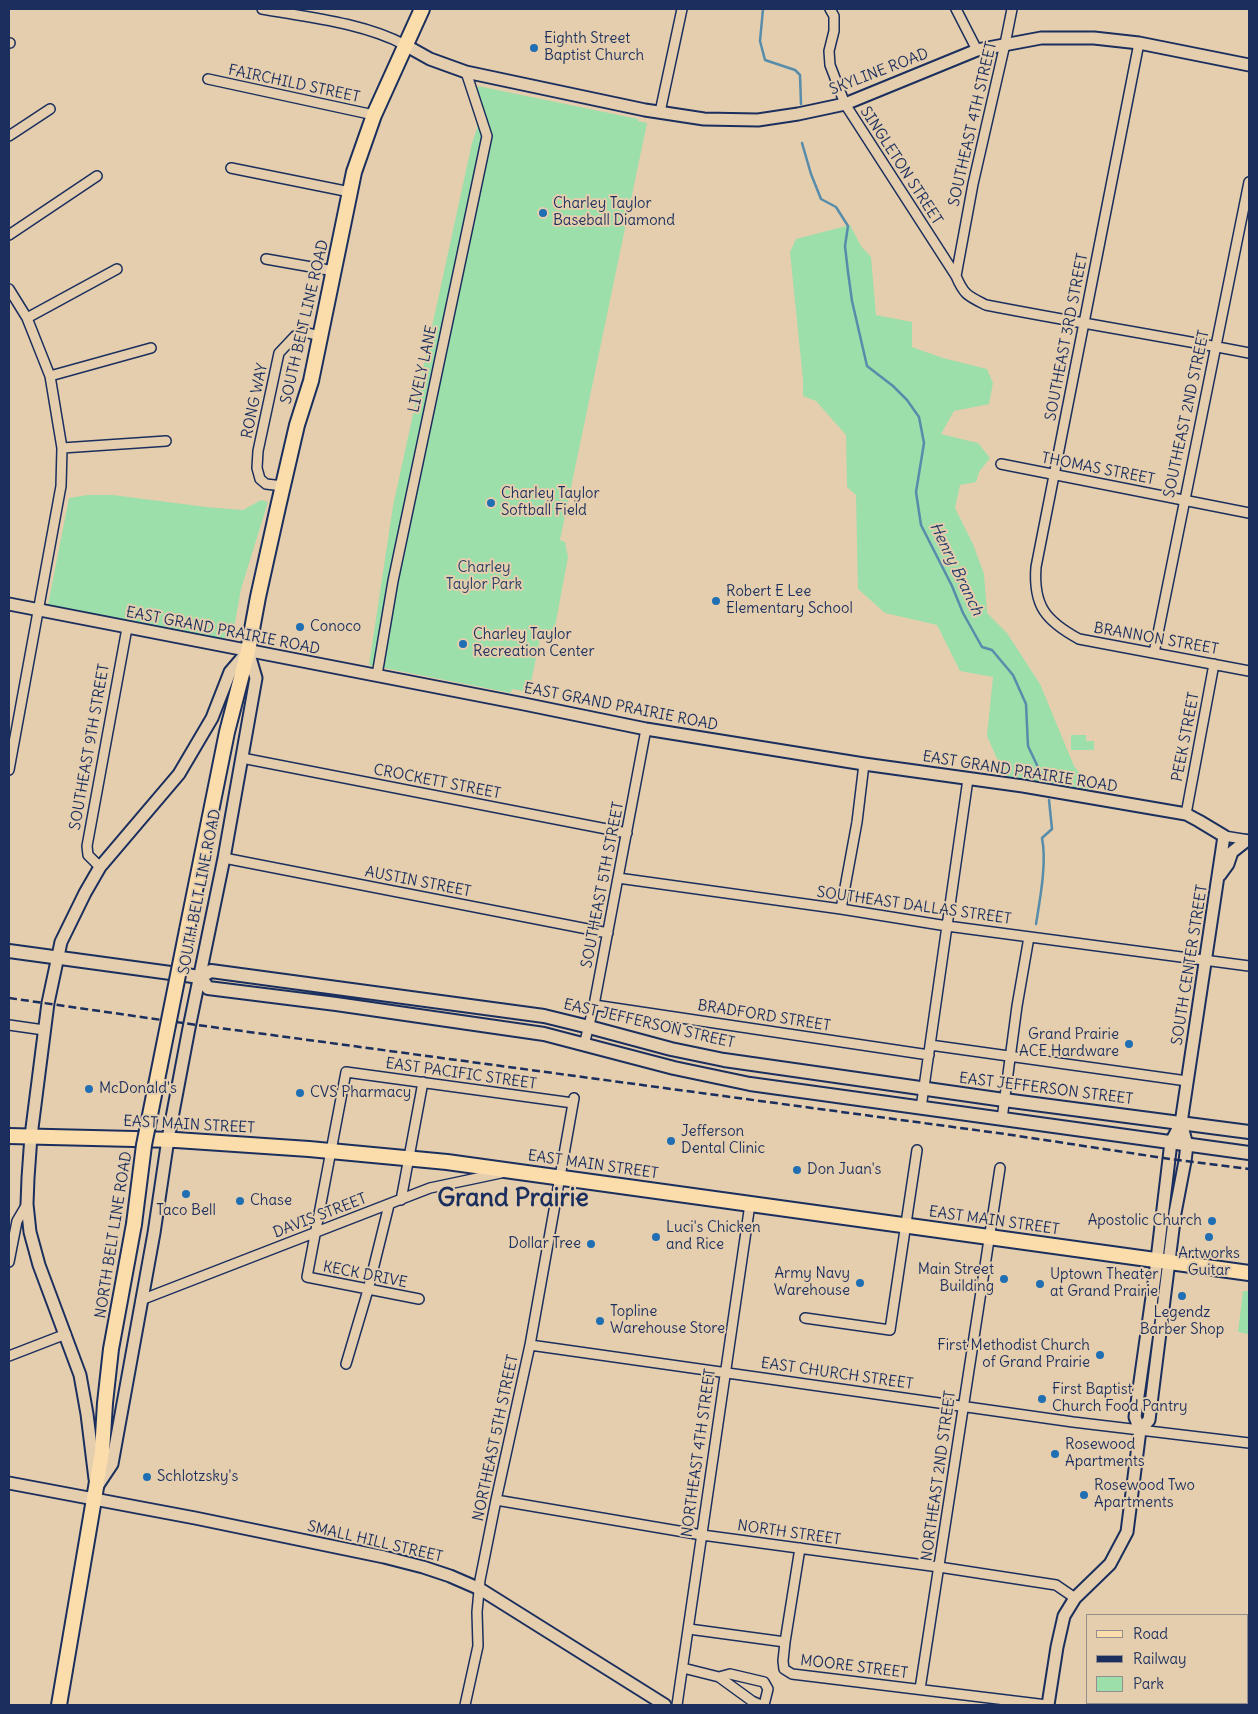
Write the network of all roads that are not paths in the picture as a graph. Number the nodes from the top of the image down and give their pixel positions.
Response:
1 (262, 9) edge
2 (422, 9) edge
3 (682, 9) edge
4 (830, 9) edge
5 (956, 9) edge
6 (1012, 9) edge
7 (1139, 43) junction
8 (1005, 44) junction
9 (405, 45) junction
10 (977, 50) junction
11 (1249, 65) edge
12 (466, 72) junction
13 (208, 79) dead end
14 (845, 104) junction
15 (50, 109) dead end
16 (660, 112) junction
17 (374, 115) junction
18 (9, 136) edge
19 (231, 168) dead end
20 (97, 176) dead end
21 (1249, 182) edge
22 (350, 192) junction
23 (9, 235) edge
24 (266, 258) dead end
25 (117, 269) dead end
26 (334, 271) junction
27 (956, 276) junction
28 (9, 290) edge
29 (27, 318) junction
30 (1084, 324) junction
31 (320, 336) junction
32 (1215, 347) junction
33 (151, 348) dead end
34 (1249, 353) edge
35 (50, 376) junction
36 (166, 441) dead end
37 (62, 448) junction
38 (1000, 464) dead end
39 (1054, 474) junction
40 (283, 486) junction
41 (1184, 500) junction
42 (1249, 513) edge
43 (9, 604) edge
44 (38, 610) junction
45 (127, 628) junction
46 (1059, 629) joint
47 (248, 651) junction
48 (1154, 653) junction
49 (1214, 664) junction
50 (1249, 671) edge
51 (377, 675) junction
52 (646, 729) junction
53 (242, 758) junction
54 (864, 764) junction
55 (9, 770) edge
56 (968, 779) junction
57 (1186, 814) junction
58 (627, 833) junction
59 (1224, 836) junction
60 (1248, 840) edge
61 (224, 858) junction
62 (100, 867) junction
63 (618, 878) junction
64 (1218, 879) junction
65 (841, 909) junction
66 (947, 926) junction
67 (187, 930) joint
68 (608, 933) junction
69 (1029, 937) junction
70 (9, 951) edge
71 (58, 958) junction
72 (1206, 960) junction
73 (1249, 966) edge
74 (200, 977) junction
75 (449, 1002) junction
76 (594, 1005) junction
77 (447, 1019) junction
78 (9, 1025) edge
79 (589, 1027) junction
80 (44, 1030) junction
81 (584, 1045) junction
82 (929, 1050) junction
83 (1010, 1056) junction
84 (740, 1063) junction
85 (805, 1073) junction
86 (734, 1080) junction
87 (870, 1081) junction
88 (1187, 1081) junction
89 (423, 1082) junction
90 (924, 1089) junction
91 (802, 1091) junction
92 (867, 1100) junction
93 (1004, 1100) junction
94 (921, 1108) junction
95 (1002, 1119) junction
96 (1181, 1122) junction
97 (1249, 1132) edge
98 (9, 1136) edge
99 (32, 1136) junction
100 (168, 1140) junction
101 (1171, 1142) junction
102 (1186, 1144) junction
103 (917, 1150) dead end
104 (331, 1151) junction
105 (1249, 1153) edge
106 (410, 1158) junction
107 (1000, 1168) dead end
108 (511, 1170) junction
109 (559, 1177) junction
110 (401, 1200) junction
111 (27, 1204) junction
112 (750, 1204) junction
113 (389, 1205) junction
114 (906, 1225) junction
115 (315, 1233) junction
116 (989, 1237) junction
117 (1163, 1261) junction
118 (9, 1262) edge
119 (1249, 1273) edge
120 (368, 1290) junction
121 (419, 1299) dead end
122 (142, 1300) junction
123 (805, 1318) dead end
124 (66, 1334) junction
125 (530, 1345) junction
126 (9, 1356) edge
127 (346, 1364) dead end
128 (724, 1372) junction
129 (963, 1405) junction
130 (1140, 1430) junction
131 (1249, 1442) edge
132 (9, 1483) edge
133 (98, 1497) junction
134 (496, 1500) junction
135 (702, 1534) junction
136 (800, 1548) junction
137 (939, 1566) junction
138 (480, 1589) junction
139 (1075, 1598) junction
140 (688, 1629) junction
141 (785, 1642) junction
142 (683, 1668) junction
143 (719, 1677) junction
144 (920, 1690) junction
145 (59, 1705) edge
146 (465, 1705) edge
147 (665, 1705) edge
148 (677, 1705) edge
149 (763, 1705) edge
150 (1047, 1705) edge

1 - 9 street
2 - 9 main road, SOUTH BELT LINE ROAD
3 - 16 street
4 - 14 street, SINGLETON STREET
5 - 10 street
6 - 8 street, SOUTHEAST 4TH STREET
7 - 8 street, SKYLINE ROAD
7 - 11 street, SKYLINE ROAD
7 - 30 street, SOUTHEAST 3RD STREET
8 - 10 street, SKYLINE ROAD
8 - 27 street, SOUTHEAST 4TH STREET
9 - 12 street, SKYLINE ROAD
9 - 17 main road, SOUTH BELT LINE ROAD
10 - 14 street, SKYLINE ROAD
12 - 16 street, SKYLINE ROAD
12 - 51 street, LIVELY LANE
13 - 17 street, FAIRCHILD STREET
14 - 16 street, SKYLINE ROAD
14 - 27 street, SINGLETON STREET
15 - 18 street
17 - 22 main road, SOUTH BELT LINE ROAD
19 - 22 street
20 - 23 street
21 - 32 street, SOUTHEAST 2ND STREET
22 - 26 main road, SOUTH BELT LINE ROAD
24 - 26 street
25 - 29 street
26 - 31 main road, SOUTH BELT LINE ROAD
27 - 30 street
28 - 29 street
29 - 35 street
30 - 32 street
30 - 39 street, SOUTHEAST 3RD STREET
31 - 40 main road, SOUTH BELT LINE ROAD
31 - 40 street, RONG WAY
32 - 34 street
32 - 41 street, SOUTHEAST 2ND STREET
33 - 35 street
35 - 37 street
36 - 37 street
37 - 44 street
38 - 39 street, THOMAS STREET
39 - 41 street, THOMAS STREET
39 - 46 street, SOUTHEAST 3RD STREET
40 - 47 main road, SOUTH BELT LINE ROAD
41 - 42 street, THOMAS STREET
41 - 48 street, SOUTHEAST 2ND STREET
43 - 44 street, EAST GRAND PRAIRIE ROAD
44 - 45 street, EAST GRAND PRAIRIE ROAD
44 - 55 street
45 - 47 street, EAST GRAND PRAIRIE ROAD
45 - 62 street, SOUTHEAST 9TH STREET
46 - 48 street, BRANNON STREET
47 - 51 street, EAST GRAND PRAIRIE ROAD
47 - 53 street, SOUTH BELT LINE ROAD
47 - 62 street
47 - 67 main road, SOUTH BELT LINE ROAD
48 - 49 street, BRANNON STREET
49 - 50 street, BRANNON STREET
49 - 57 street, PEEK STREET
51 - 52 street, EAST GRAND PRAIRIE ROAD
52 - 54 street, EAST GRAND PRAIRIE ROAD
52 - 58 street, SOUTHEAST 5TH STREET
53 - 58 street, CROCKETT STREET
53 - 61 street, SOUTH BELT LINE ROAD
54 - 56 street, EAST GRAND PRAIRIE ROAD
54 - 65 street
56 - 57 street, EAST GRAND PRAIRIE ROAD
56 - 66 street
57 - 59 street, EAST GRAND PRAIRIE ROAD
58 - 63 street, SOUTHEAST 5TH STREET
59 - 60 street
59 - 64 street, SOUTH CENTER STREET
60 - 64 street
61 - 68 street, AUSTIN STREET
61 - 74 street, SOUTH BELT LINE ROAD
62 - 71 street
63 - 65 street, SOUTHEAST DALLAS STREET
63 - 68 street, SOUTHEAST 5TH STREET
64 - 72 street, SOUTH CENTER STREET
65 - 66 street, SOUTHEAST DALLAS STREET
66 - 69 street, SOUTHEAST DALLAS STREET
66 - 82 street
67 - 133 main road, NORTH BELT LINE ROAD, bridge
68 - 76 street, SOUTHEAST 5TH STREET
69 - 72 street, SOUTHEAST DALLAS STREET
69 - 83 street
70 - 71 main road, EAST JEFFERSON STREET
71 - 74 main road, EAST JEFFERSON STREET
71 - 80 street
72 - 73 street, SOUTHEAST DALLAS STREET
72 - 88 street, SOUTH CENTER STREET
74 - 75 main road, EAST JEFFERSON STREET
74 - 77 main road, EAST JEFFERSON STREET
74 - 100 street, SOUTH BELT LINE ROAD
75 - 77 main road
75 - 79 main road, EAST JEFFERSON STREET
76 - 79 street, SOUTHEAST 5TH STREET
76 - 82 street, BRADFORD STREET
77 - 81 main road, EAST JEFFERSON STREET
78 - 80 street
79 - 81 street, SOUTHEAST 5TH STREET
79 - 84 main road, EAST JEFFERSON STREET
80 - 99 street
81 - 86 main road, EAST JEFFERSON STREET
82 - 83 street, BRADFORD STREET
82 - 90 street
83 - 88 street, BRADFORD STREET
83 - 93 street
84 - 85 main road, EAST JEFFERSON STREET
84 - 86 main road
85 - 87 main road, EAST JEFFERSON STREET
85 - 91 main road
86 - 91 main road, EAST JEFFERSON STREET
87 - 90 main road, EAST JEFFERSON STREET
87 - 92 main road
88 - 96 street, SOUTH CENTER STREET
89 - 104 street, EAST PACIFIC STREET
89 - 106 street
89 - 109 street, EAST PACIFIC STREET
90 - 93 main road, EAST JEFFERSON STREET
90 - 94 street
91 - 92 main road, EAST JEFFERSON STREET
92 - 94 main road, EAST JEFFERSON STREET
93 - 95 street
93 - 96 main road, EAST JEFFERSON STREET
94 - 95 main road, EAST JEFFERSON STREET
95 - 101 main road, EAST JEFFERSON STREET
96 - 97 main road, EAST JEFFERSON STREET
96 - 101 street, SOUTH CENTER STREET
96 - 102 street, SOUTH CENTER STREET
98 - 99 main road, EAST MAIN STREET
99 - 100 main road, EAST MAIN STREET
99 - 111 street
100 - 104 main road, EAST MAIN STREET
100 - 122 street, NORTH BELT LINE ROAD
101 - 102 main road, EAST JEFFERSON STREET
101 - 117 street, SOUTH CENTER STREET
102 - 105 main road, EAST JEFFERSON STREET
102 - 117 street, SOUTH CENTER STREET
103 - 114 street
104 - 106 main road, EAST MAIN STREET
104 - 115 street
106 - 108 main road, EAST MAIN STREET
106 - 110 street
107 - 116 street
108 - 109 main road, EAST MAIN STREET
108 - 110 street, DAVIS STREET
109 - 112 main road, EAST MAIN STREET
109 - 125 street, NORTHEAST 5TH STREET
110 - 113 street, DAVIS STREET
111 - 118 street
111 - 124 street
112 - 114 main road, EAST MAIN STREET
112 - 128 street, NORTHEAST 4TH STREET
113 - 115 street, DAVIS STREET
113 - 120 street
114 - 116 main road, EAST MAIN STREET
114 - 123 street
115 - 120 street, KECK DRIVE
115 - 122 street, DAVIS STREET
116 - 117 main road, EAST MAIN STREET
116 - 129 street, NORTHEAST 2ND STREET
117 - 119 main road, EAST MAIN STREET
117 - 130 street
120 - 121 street, KECK DRIVE
120 - 127 street
122 - 133 street, NORTH BELT LINE ROAD
124 - 126 street
124 - 133 street
125 - 128 street, EAST CHURCH STREET
125 - 134 street, NORTHEAST 5TH STREET
128 - 129 street, EAST CHURCH STREET
128 - 135 street, NORTHEAST 4TH STREET
129 - 130 street, EAST CHURCH STREET
129 - 137 street, NORTHEAST 2ND STREET
130 - 131 street, EAST CHURCH STREET
130 - 139 street
132 - 133 street, SMALL HILL STREET
133 - 138 street, SMALL HILL STREET
133 - 145 main road, NORTH BELT LINE ROAD
134 - 135 street, NORTH STREET
134 - 138 street, NORTHEAST 5TH STREET
135 - 136 street, NORTH STREET
135 - 140 street, NORTHEAST 4TH STREET
136 - 137 street, NORTH STREET
136 - 141 street
137 - 139 street, NORTH STREET
137 - 144 street, NORTHEAST 2ND STREET
138 - 146 street, NORTHEAST 5TH STREET
138 - 147 street, SMALL HILL STREET
139 - 150 street
140 - 141 street, MOORE STREET
140 - 142 street, NORTHEAST 4TH STREET
141 - 144 street, MOORE STREET
142 - 143 street
142 - 148 street, NORTHEAST 4TH STREET
143 - 149 street
143 - 149 street
144 - 150 street, MOORE STREET

